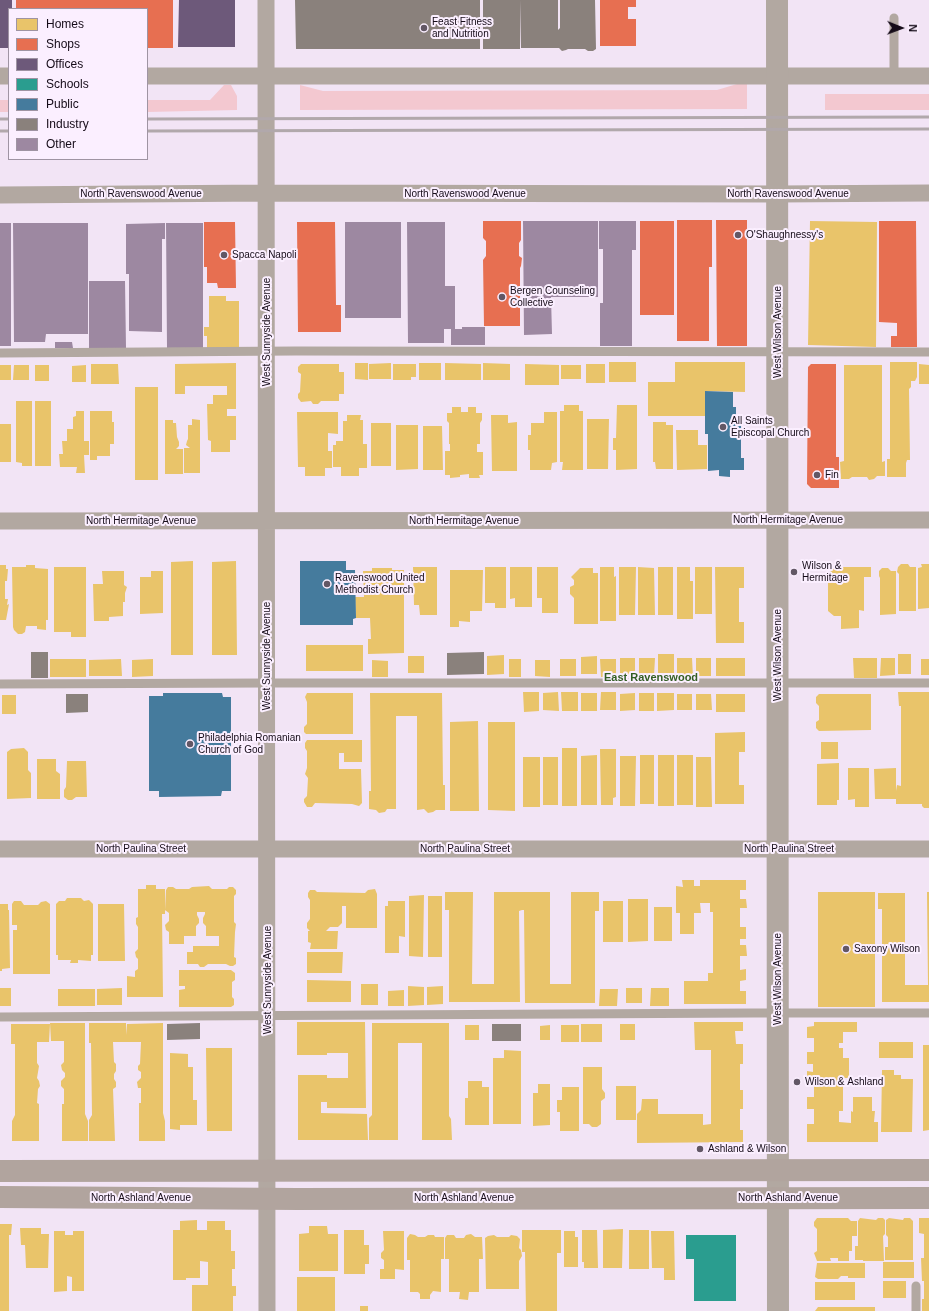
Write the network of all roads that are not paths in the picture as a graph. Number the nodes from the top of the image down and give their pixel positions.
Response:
1 (266, 0) edge
2 (777, 0) edge
3 (894, 18) dead end
4 (148, 76) edge
5 (267, 76) junction
6 (778, 76) junction
7 (894, 76) junction
8 (929, 76) edge
9 (266, 193) junction
10 (929, 193) edge
11 (778, 194) junction
12 (0, 195) edge
13 (266, 351) junction
14 (778, 352) junction
15 (929, 352) edge
16 (0, 353) edge
17 (778, 520) junction
18 (929, 520) edge
19 (0, 521) edge
20 (267, 521) junction
21 (267, 683) junction
22 (778, 683) junction
23 (929, 683) edge
24 (0, 684) edge
25 (0, 849) edge
26 (267, 849) junction
27 (778, 849) junction
28 (929, 849) edge
29 (778, 1013) junction
30 (929, 1013) edge
31 (268, 1015) junction
32 (0, 1017) edge
33 (268, 1170) junction
34 (778, 1170) junction
35 (929, 1170) edge
36 (0, 1171) edge
37 (0, 1197) edge
38 (267, 1198) junction
39 (778, 1198) junction
40 (929, 1198) edge
41 (916, 1286) dead end
42 (267, 1311) edge
43 (778, 1311) edge
44 (916, 1311) edge

1 - 5 street, West Sunnyside Avenue
2 - 6 street, West Wilson Avenue
3 - 7 lane
4 - 5 street
5 - 6 street
5 - 9 street, West Sunnyside Avenue
6 - 7 street
6 - 11 street, West Wilson Avenue
7 - 8 street
9 - 11 street, North Ravenswood Avenue
9 - 12 street, North Ravenswood Avenue
9 - 13 street, West Sunnyside Avenue
10 - 11 street, North Ravenswood Avenue
11 - 14 street, West Wilson Avenue
13 - 14 lane
13 - 16 lane
13 - 20 street, West Sunnyside Avenue
14 - 15 lane
14 - 17 street, West Wilson Avenue
17 - 18 street, North Hermitage Avenue
17 - 20 street, North Hermitage Avenue
17 - 22 street, West Wilson Avenue
19 - 20 street, North Hermitage Avenue
20 - 21 street, West Sunnyside Avenue
21 - 22 lane
21 - 24 lane
21 - 26 street, West Sunnyside Avenue
22 - 23 lane
22 - 27 street, West Wilson Avenue
25 - 26 street, North Paulina Street
26 - 27 street, North Paulina Street
26 - 31 street, West Sunnyside Avenue
27 - 28 street, North Paulina Street
27 - 29 street, West Wilson Avenue
29 - 30 lane
29 - 31 lane
29 - 34 street, West Wilson Avenue
31 - 32 lane
31 - 33 street, West Sunnyside Avenue
33 - 34 main road
33 - 36 main road
33 - 38 street, West Sunnyside Avenue
34 - 35 main road
34 - 39 street, West Wilson Avenue
37 - 38 main road, North Ashland Avenue
38 - 39 main road, North Ashland Avenue
38 - 42 street, West Sunnyside Avenue
39 - 40 main road, North Ashland Avenue
39 - 43 street, West Wilson Avenue
41 - 44 lane

